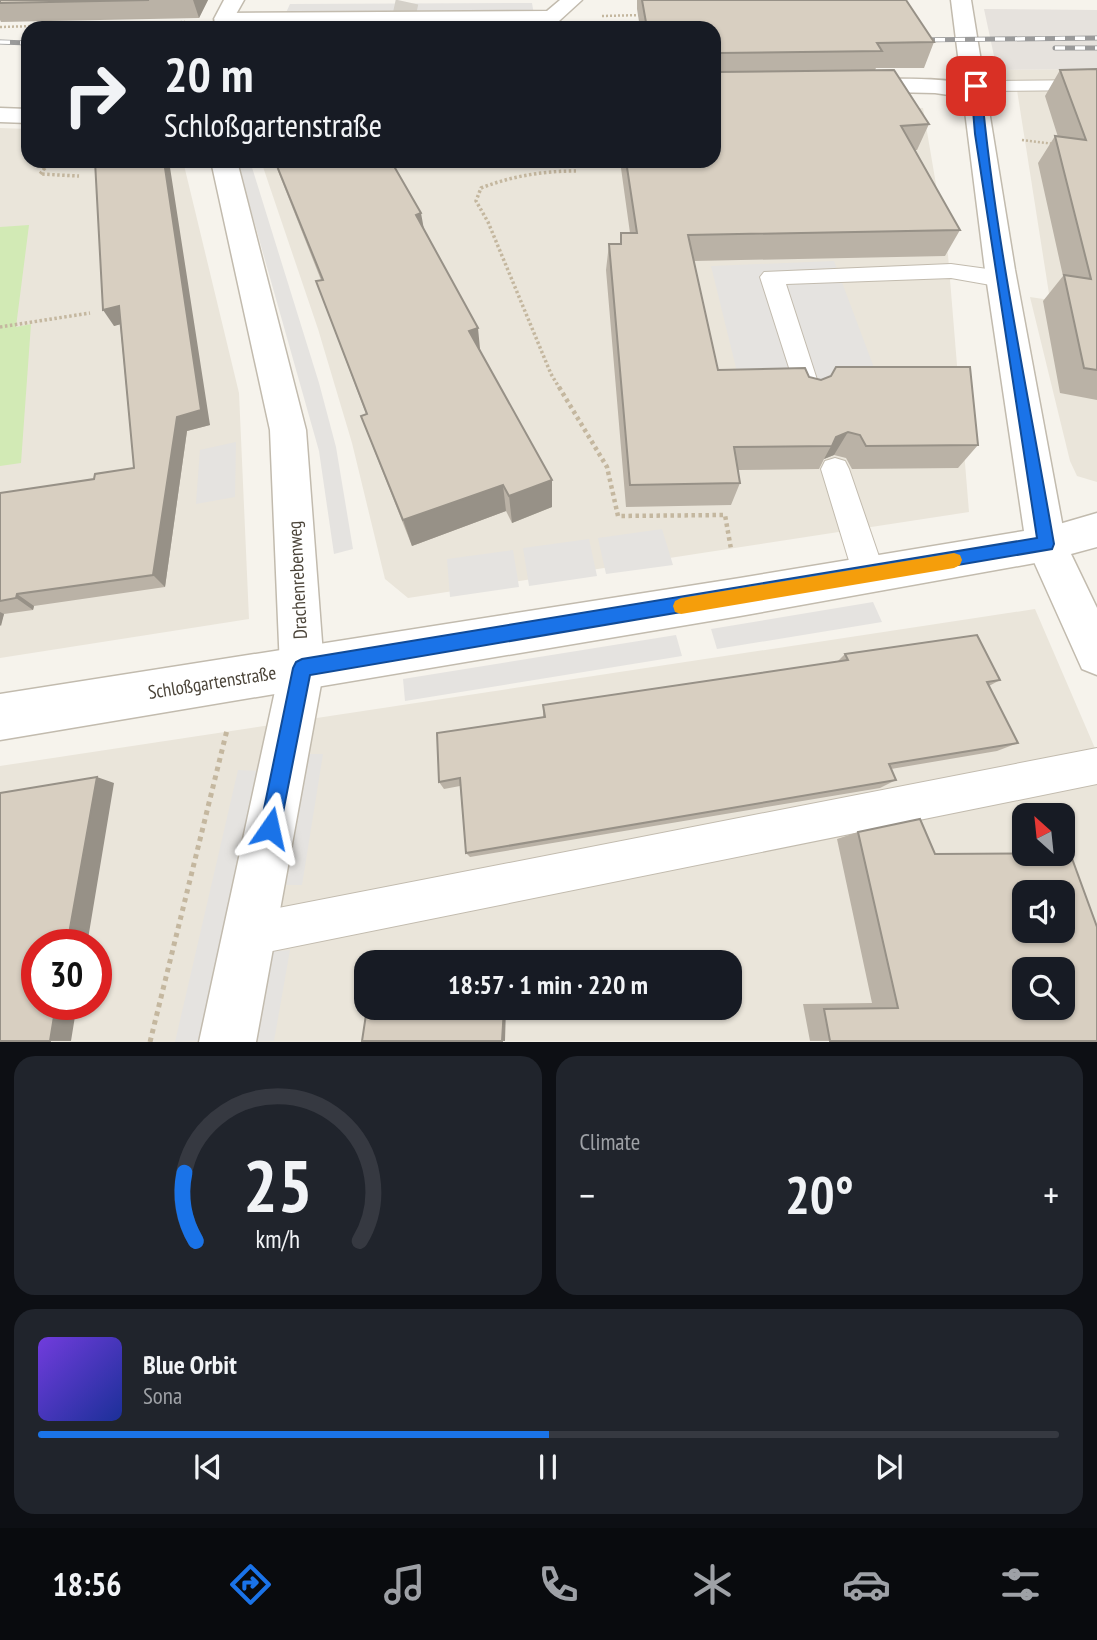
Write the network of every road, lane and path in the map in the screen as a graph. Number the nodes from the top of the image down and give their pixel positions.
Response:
1 (234, 0) edge
2 (572, 0) edge
3 (961, 0) edge
4 (644, 15) edge
5 (618, 16) junction
6 (552, 17) junction
7 (224, 21) edge
8 (291, 21) edge
9 (618, 21) edge
10 (0, 27) edge
11 (21, 27) edge
12 (1097, 85) edge
13 (836, 86) edge
14 (976, 89) junction
15 (0, 115) edge
16 (21, 116) edge
17 (980, 134) junction
18 (1058, 145) edge
19 (45, 168) edge
20 (225, 168) edge
21 (576, 171) dead end
22 (79, 176) dead end
23 (1002, 279) junction
24 (90, 313) dead end
25 (0, 327) edge
26 (808, 392) edge
27 (835, 469) edge
28 (1097, 530) edge
29 (1046, 544) junction
30 (869, 574) junction
31 (740, 597) junction
32 (1097, 654) edge
33 (302, 668) junction
34 (239, 678) junction
35 (0, 717) edge
36 (1097, 766) edge
37 (248, 935) junction
38 (150, 1041) edge
39 (227, 1041) edge

1 - 7 street
2 - 6 street
3 - 14 street
4 - 5 path
5 - 6 path
5 - 9 path
6 - 8 street
10 - 11 path
12 - 14 lane
13 - 14 street
14 - 17 street
15 - 16 street
17 - 18 path
17 - 23 street
19 - 22 path
20 - 33 street, Drachenrebenweg
21 - 31 path
23 - 26 lane
23 - 29 street
24 - 25 path
27 - 30 lane
28 - 29 street, Schloßgartenstraße
29 - 30 street, Schloßgartenstraße
29 - 32 street
30 - 31 street, Schloßgartenstraße
31 - 33 street, Schloßgartenstraße
33 - 34 street, Schloßgartenstraße
33 - 37 street, Drachenrebenweg
34 - 35 street, Schloßgartenstraße
34 - 38 path
36 - 37 lane
37 - 39 street, Drachenrebenweg

